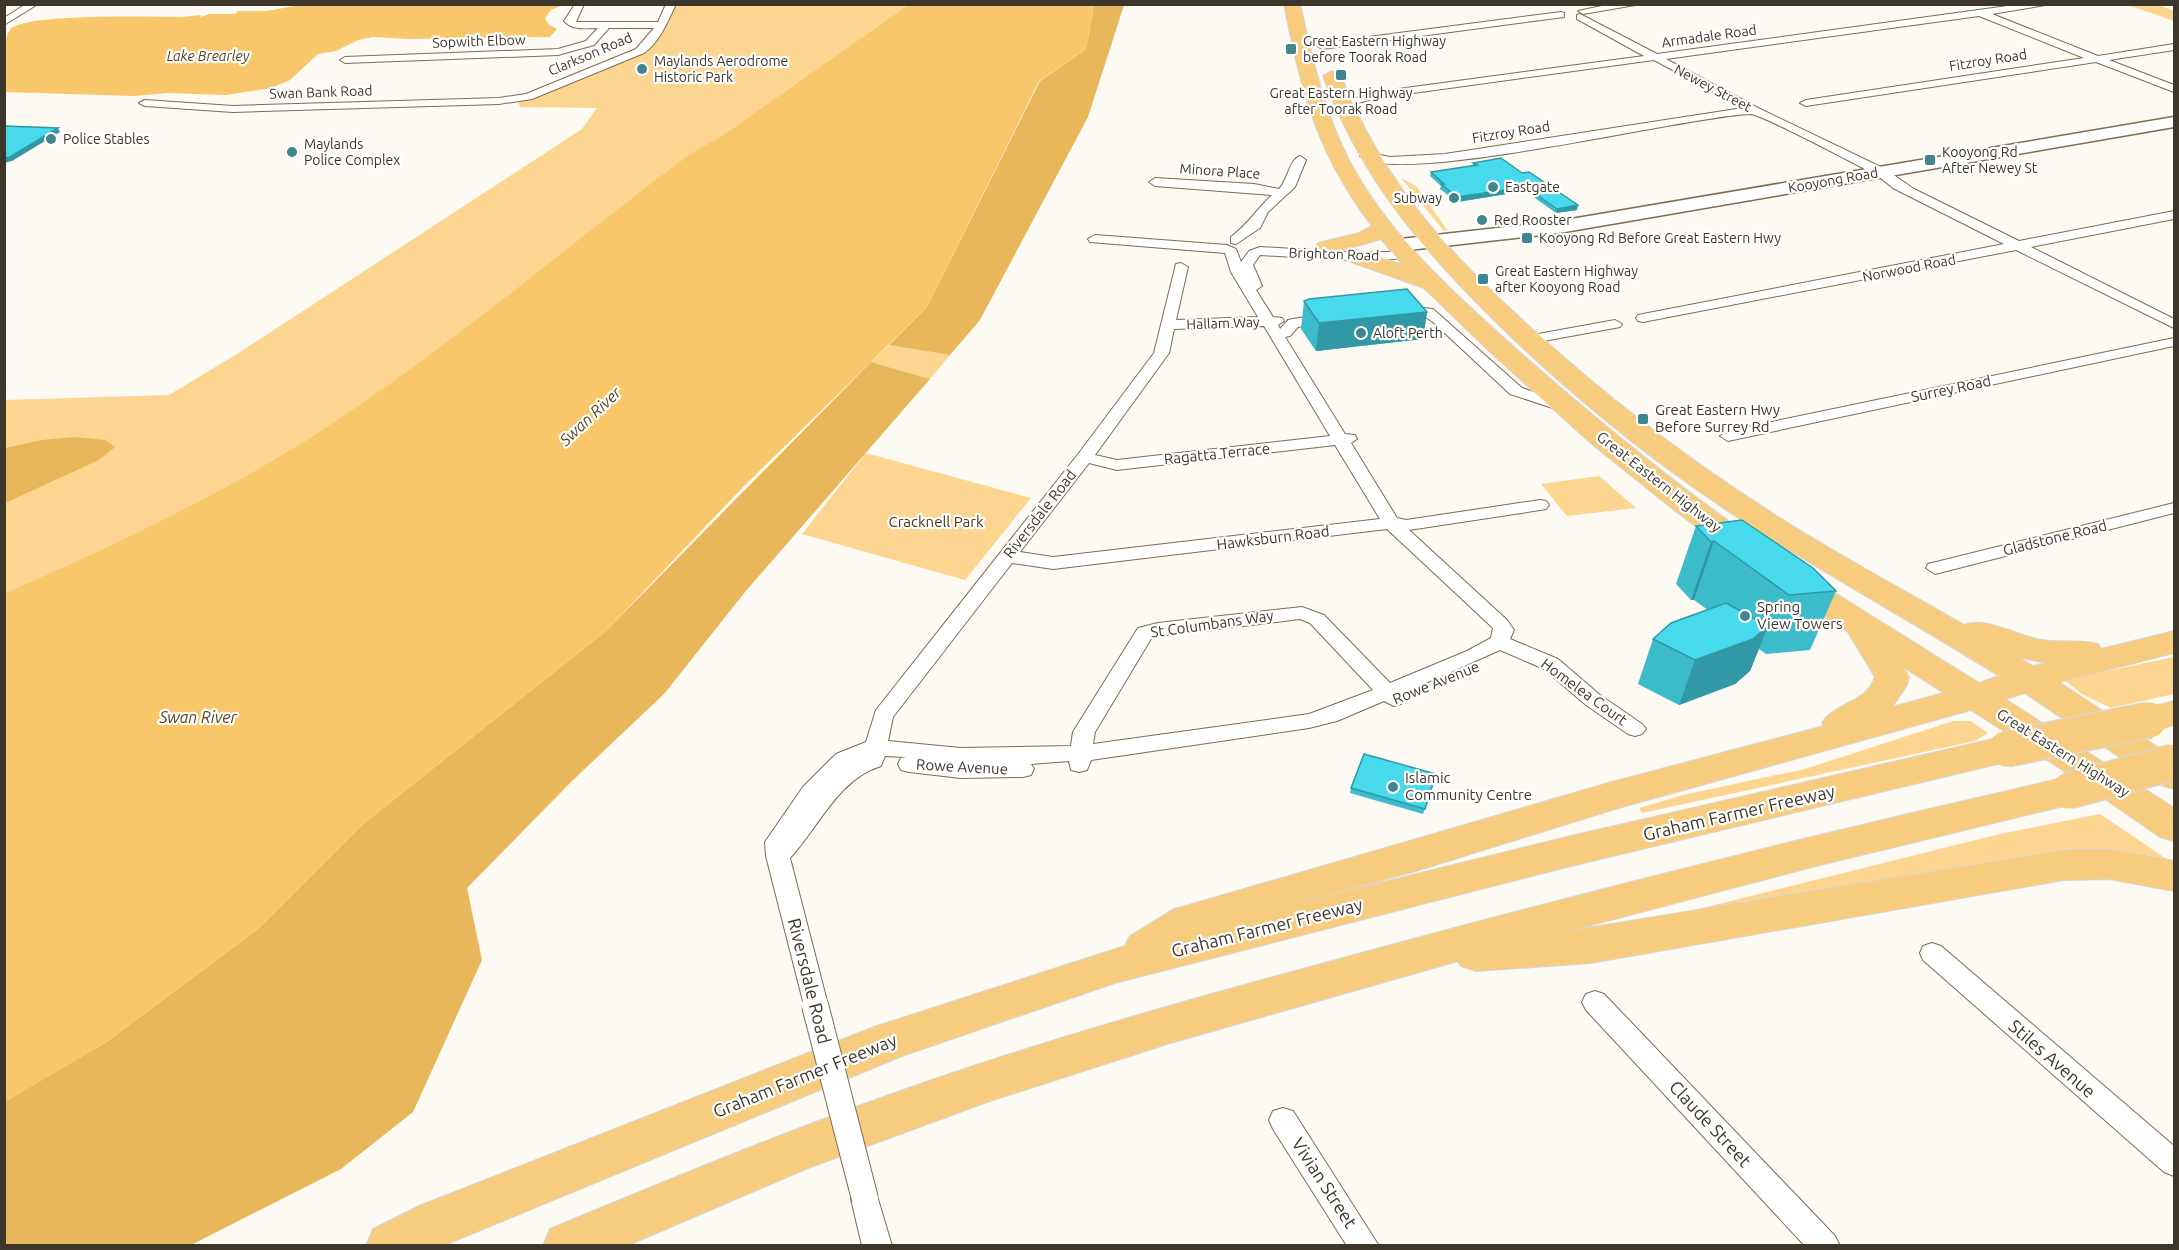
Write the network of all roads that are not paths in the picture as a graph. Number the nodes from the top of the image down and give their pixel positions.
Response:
1 (34, 4) edge
2 (580, 4) edge
3 (671, 4) edge
4 (1292, 4) edge
5 (1637, 4) edge
6 (1958, 4) edge
7 (2047, 4) edge
8 (1559, 10) edge
9 (1981, 13) junction
10 (1582, 14) junction
11 (4, 22) edge
12 (661, 25) junction
13 (605, 26) junction
14 (1319, 36) joint
15 (2175, 47) edge
16 (1656, 58) junction
17 (2096, 59) junction
18 (345, 60) dead end
19 (2175, 90) edge
20 (1340, 99) junction
21 (499, 100) joint
22 (145, 103) dead end
23 (1806, 103) dead end
24 (1754, 110) junction
25 (2175, 122) edge
26 (1366, 156) junction
27 (1300, 160) dead end
28 (1416, 161) junction
29 (1877, 173) junction
30 (1378, 174) junction
31 (1155, 182) dead end
32 (1282, 193) junction
33 (2175, 215) edge
34 (1255, 225) junction
35 (1095, 239) dead end
36 (1398, 242) junction
37 (1231, 246) junction
38 (1434, 246) junction
39 (2022, 246) junction
40 (1257, 248) junction
41 (1326, 248) joint
42 (1359, 257) junction
43 (1181, 267) dead end
44 (1435, 284) junction
45 (1384, 312) edge
46 (1340, 316) edge
47 (1642, 318) dead end
48 (1615, 324) dead end
49 (2175, 324) edge
50 (1169, 325) junction
51 (1277, 325) junction
52 (1527, 340) junction
53 (2175, 342) edge
54 (1565, 407) junction
55 (1728, 436) dead end
56 (1344, 440) junction
57 (1085, 457) junction
58 (1540, 505) dead end
59 (2175, 508) edge
60 (1399, 524) junction
61 (1006, 556) junction
62 (1935, 568) dead end
63 (1904, 604) junction
64 (1861, 626) junction
65 (2168, 643) edge
66 (1506, 645) junction
67 (2028, 679) junction
68 (1389, 695) junction
69 (1975, 697) junction
70 (2162, 716) edge
71 (1635, 729) dead end
72 (2110, 729) junction
73 (1799, 745) junction
74 (875, 754) junction
75 (2175, 756) edge
76 (1079, 758) junction
77 (2175, 762) edge
78 (2175, 776) edge
79 (2175, 827) edge
80 (2175, 876) edge
81 (1932, 953) dead end
82 (1405, 959) junction
83 (1115, 966) junction
84 (1595, 1002) dead end
85 (1283, 1120) dead end
86 (2175, 1163) edge
87 (391, 1245) edge
88 (568, 1245) edge
89 (877, 1245) edge
90 (1364, 1245) edge
91 (1825, 1245) edge

1 - 11 street
2 - 13 street
3 - 12 street, Clarkson Road
4 - 36 highway, Great Eastern Highway
5 - 10 street
6 - 9 street
7 - 9 street, Armadale Road
8 - 10 street
8 - 14 street
9 - 16 street, Armadale Road
9 - 17 street
10 - 16 street, Newey Street
12 - 13 street
12 - 21 street, Clarkson Road
13 - 18 street, Sopwith Elbow
14 - 20 highway, Great Eastern Highway
15 - 17 street, Fitzroy Road
16 - 20 street, Armadale Road
16 - 24 street, Newey Street
17 - 19 street
17 - 23 street, Fitzroy Road
20 - 26 highway, Great Eastern Highway
21 - 22 street, Swan Bank Road
24 - 28 street, Fitzroy Road
24 - 29 street, Newey Street
25 - 29 street, Kooyong Road
26 - 28 street, Fitzroy Road
26 - 30 highway, Great Eastern Highway
27 - 32 street
28 - 30 street, Fitzroy Road
29 - 38 street, Kooyong Road
29 - 39 street, Newey Street
30 - 38 highway, Great Eastern Highway
31 - 32 street, Minora Place
32 - 34 street
33 - 39 street, Norwood Road
34 - 37 street
34 - 40 street
35 - 37 street
36 - 38 street, Kooyong Road
36 - 41 highway
36 - 42 street, Brighton Road
36 - 44 highway, Great Eastern Highway
37 - 40 street
37 - 51 street
38 - 52 highway, Great Eastern Highway
39 - 47 street, Norwood Road
39 - 49 street, Newey Street
40 - 41 street, Brighton Road
40 - 42 street, Brighton Road
40 - 51 street
42 - 44 highway
43 - 50 street, Riversdale Road
44 - 54 highway, Great Eastern Highway
45 - 54 street
46 - 51 street
48 - 52 street
50 - 51 street, Hallam Way
50 - 57 street, Riversdale Road
51 - 56 street
52 - 63 highway, Great Eastern Highway
53 - 55 street, Surrey Road
54 - 64 highway, Great Eastern Highway
56 - 57 street, Ragatta Terrace
56 - 60 street
57 - 61 street, Riversdale Road
58 - 60 street, Hawksburn Road
59 - 62 street, Gladstone Road
60 - 61 street, Hawksburn Road
60 - 66 street
61 - 74 street, Riversdale Road
63 - 65 highway
63 - 67 highway, Great Eastern Highway
64 - 69 highway, Great Eastern Highway
64 - 73 highway
65 - 67 highway
66 - 68 street, Rowe Avenue
66 - 71 street, Homelea Court
67 - 69 highway
67 - 72 highway, Great Eastern Highway
68 - 76 street, Rowe Avenue
68 - 76 street, St Columbans Way
69 - 73 highway
69 - 79 highway, Great Eastern Highway
70 - 83 highway, Graham Farmer Freeway, bridge
72 - 75 highway
72 - 78 highway, Great Eastern Highway
73 - 83 highway
74 - 76 street, Rowe Avenue
74 - 89 street, Riversdale Road, bridge
77 - 82 highway, bridge
80 - 82 highway
81 - 86 street, Stiles Avenue
82 - 88 highway
83 - 87 highway, Graham Farmer Freeway
84 - 91 street, Claude Street
85 - 90 street, Vivian Street

